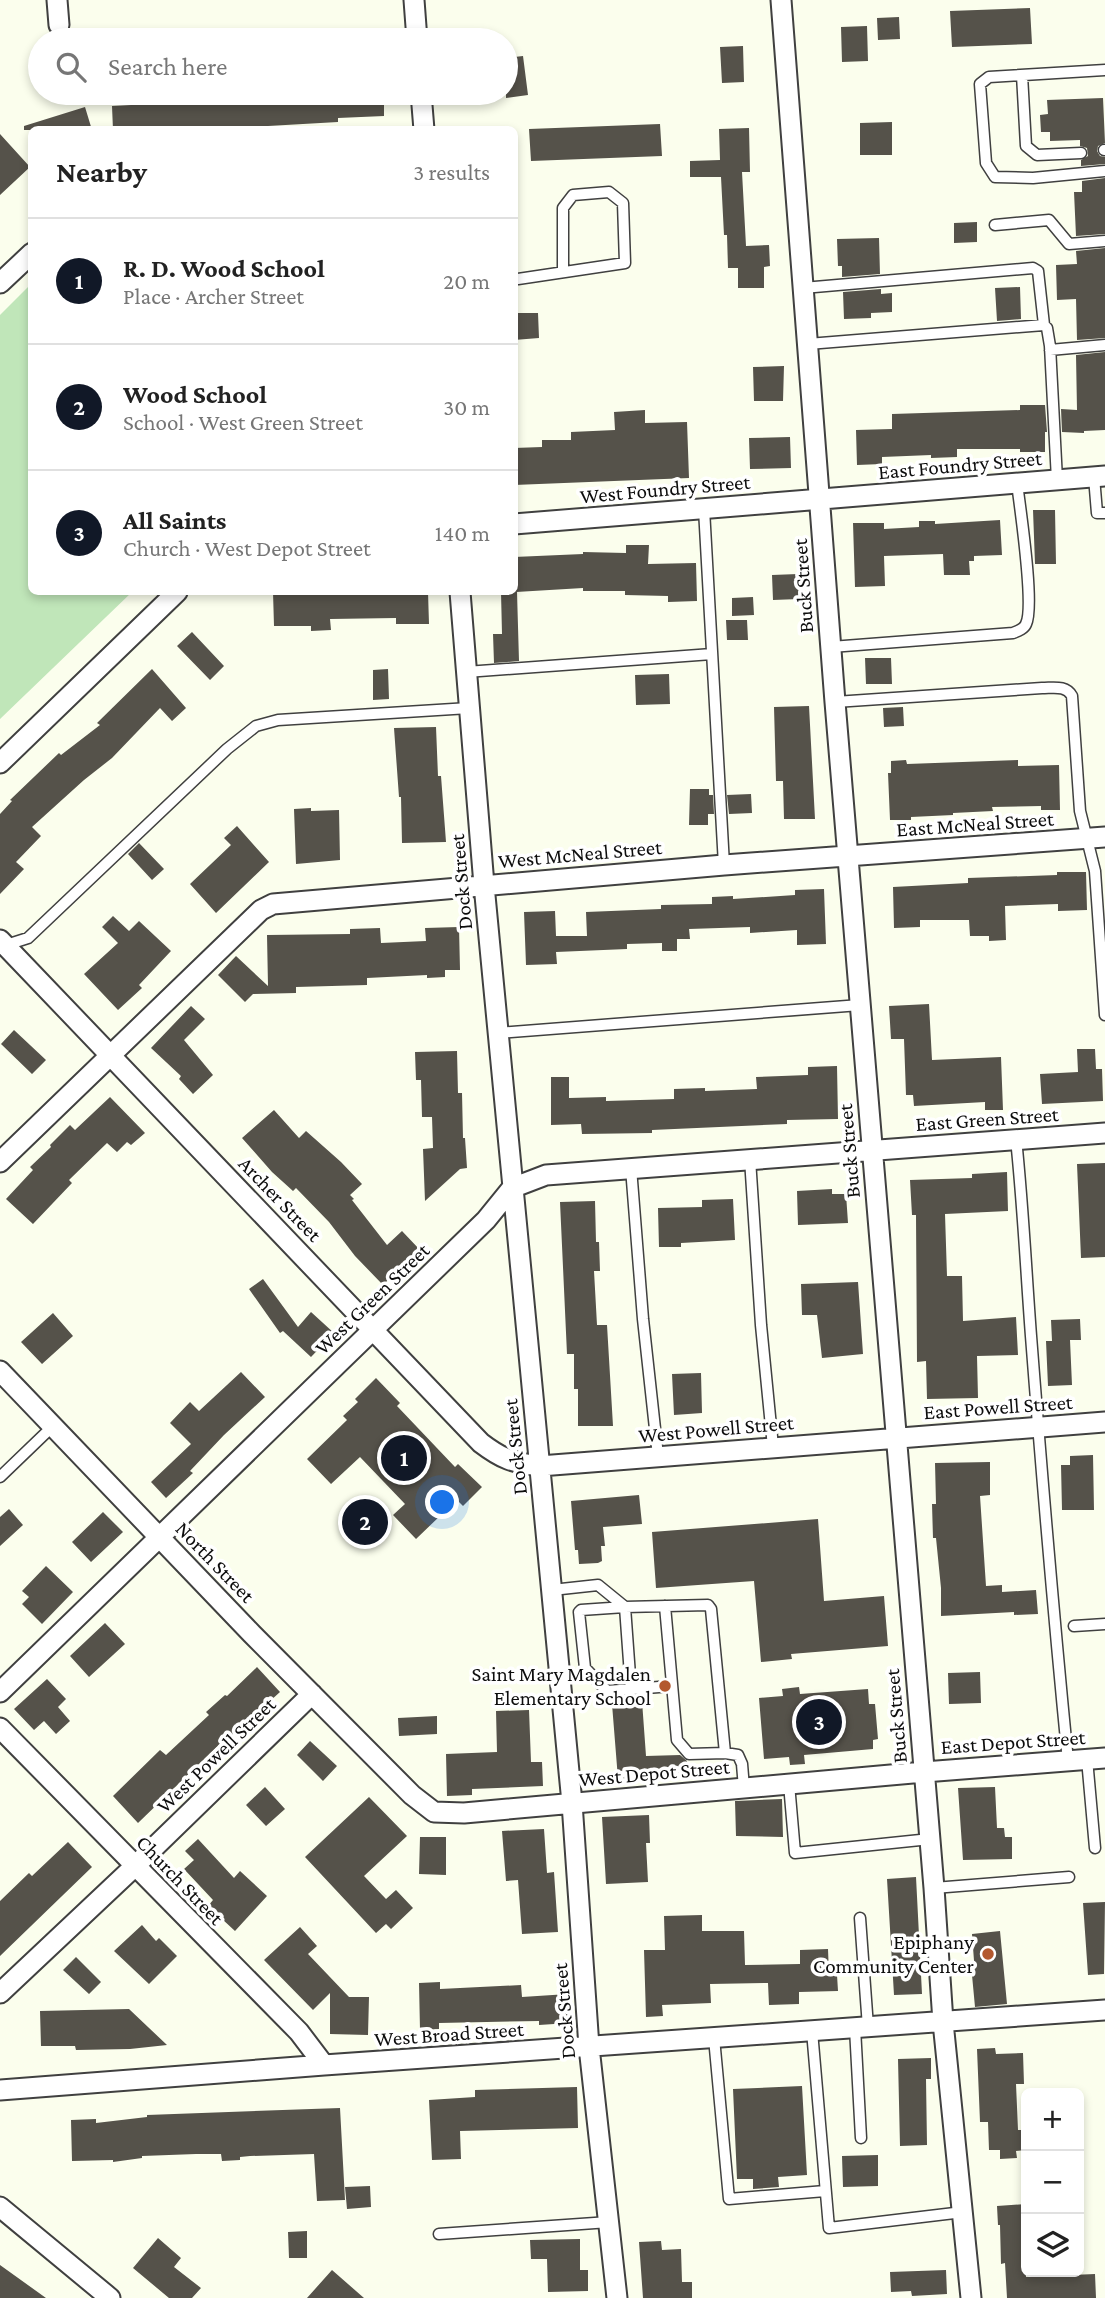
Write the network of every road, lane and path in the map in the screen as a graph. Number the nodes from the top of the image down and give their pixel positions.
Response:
1 (57, 0) edge
2 (414, 0) edge
3 (781, 0) edge
4 (59, 25) dead end
5 (416, 28) edge
6 (1105, 70) edge
7 (1022, 75) junction
8 (422, 105) edge
9 (424, 126) edge
10 (1081, 153) dead end
11 (1105, 172) edge
12 (995, 225) dead end
13 (1105, 241) edge
14 (28, 257) edge
15 (562, 272) junction
16 (518, 278) edge
17 (0, 284) edge
18 (803, 288) junction
19 (1044, 325) junction
20 (807, 344) junction
21 (1105, 345) edge
22 (1050, 350) junction
23 (1100, 476) edge
24 (1057, 480) junction
25 (1017, 483) junction
26 (820, 499) junction
27 (704, 509) junction
28 (1105, 513) edge
29 (518, 524) edge
30 (174, 595) edge
31 (460, 595) edge
32 (831, 647) junction
33 (712, 654) junction
34 (466, 672) junction
35 (835, 702) junction
36 (469, 708) junction
37 (0, 763) edge
38 (1096, 837) edge
39 (848, 856) junction
40 (724, 865) junction
41 (484, 886) junction
42 (2, 944) edge
43 (860, 1005) junction
44 (1105, 1016) edge
45 (498, 1033) junction
46 (111, 1056) junction
47 (1105, 1133) edge
48 (1016, 1139) junction
49 (872, 1150) junction
50 (750, 1160) junction
51 (0, 1162) edge
52 (631, 1168) junction
53 (512, 1188) junction
54 (374, 1330) junction
55 (0, 1371) edge
56 (1105, 1422) edge
57 (53, 1426) junction
58 (1039, 1426) junction
59 (895, 1437) junction
60 (773, 1447) junction
61 (658, 1456) junction
62 (540, 1466) junction
63 (0, 1477) edge
64 (160, 1538) junction
65 (552, 1590) junction
66 (665, 1606) junction
67 (625, 1608) junction
68 (1105, 1624) edge
69 (1074, 1626) dead end
70 (672, 1686) junction
71 (631, 1689) junction
72 (0, 1692) edge
73 (312, 1694) junction
74 (0, 1728) edge
75 (725, 1753) junction
76 (1087, 1759) edge
77 (923, 1772) junction
78 (400, 1783) joint
79 (789, 1784) junction
80 (744, 1788) junction
81 (572, 1803) junction
82 (930, 1839) junction
83 (1095, 1848) dead end
84 (135, 1866) junction
85 (1069, 1877) dead end
86 (934, 1888) junction
87 (860, 1918) dead end
88 (0, 1993) edge
89 (1105, 2010) edge
90 (943, 2022) junction
91 (861, 2028) junction
92 (812, 2031) junction
93 (714, 2038) junction
94 (589, 2047) junction
95 (324, 2065) junction
96 (0, 2090) edge
97 (861, 2138) dead end
98 (825, 2191) junction
99 (0, 2207) edge
100 (963, 2212) junction
101 (609, 2222) junction
102 (439, 2234) dead end
103 (110, 2298) edge
104 (617, 2298) edge
105 (971, 2298) edge

1 - 4 street
2 - 5 street
3 - 18 street, Buck Street
6 - 7 lane
7 - 10 lane
7 - 11 lane
8 - 9 street
12 - 13 lane
14 - 17 street
15 - 15 lane
15 - 16 lane
18 - 19 lane
18 - 20 street, Buck Street
19 - 20 lane
19 - 22 lane
20 - 26 street, Buck Street
21 - 22 lane
22 - 24 lane
23 - 24 street, East Foundry Street
23 - 28 lane
24 - 25 street, East Foundry Street
25 - 26 street, East Foundry Street
25 - 32 lane
26 - 27 street, West Foundry Street
26 - 32 street, Buck Street
27 - 29 street, West Foundry Street
27 - 33 lane
30 - 37 street
31 - 34 street, Dock Street
32 - 35 street, Buck Street
33 - 34 lane
33 - 40 lane
34 - 36 street, Dock Street
35 - 38 lane
35 - 39 street, Buck Street
36 - 41 street, Dock Street
36 - 42 lane
38 - 39 street, East McNeal Street
38 - 44 lane
39 - 40 street, West McNeal Street
39 - 43 street, Buck Street
40 - 41 street, West McNeal Street
41 - 45 street, Dock Street
41 - 46 street, West McNeal Street
42 - 46 street, Archer Street
43 - 45 lane
43 - 49 street, Buck Street
45 - 53 street, Dock Street
46 - 51 street, West McNeal Street
46 - 54 street, Archer Street
47 - 48 street, East Green Street
48 - 49 street, East Green Street
48 - 58 lane
49 - 50 street, West Green Street
49 - 59 street, Buck Street
50 - 52 street, West Green Street
50 - 60 lane
52 - 53 street, West Green Street
52 - 61 lane
53 - 54 street, West Green Street
53 - 62 street, Dock Street
54 - 62 street, Archer Street
54 - 64 street, West Green Street
55 - 57 street, North Street
56 - 58 street, East Powell Street
57 - 63 lane
57 - 64 street, North Street
58 - 59 street, East Powell Street
58 - 76 lane
59 - 60 street, West Powell Street
59 - 77 street, Buck Street
60 - 61 street, West Powell Street
61 - 62 street, West Powell Street
62 - 65 street, Dock Street
64 - 72 street, West Green Street
64 - 73 street, North Street
65 - 67 lane
65 - 81 street, Dock Street
66 - 67 lane
66 - 70 lane
66 - 75 lane
67 - 71 lane
67 - 71 lane
68 - 69 lane
70 - 71 lane
70 - 75 lane
73 - 78 street, North Street
73 - 84 street, West Powell Street
74 - 84 street, Church Street
75 - 80 lane
76 - 77 street, East Depot Street
76 - 83 lane
77 - 79 street, West Depot Street
77 - 82 street, Buck Street
78 - 81 street, West Depot Street
79 - 80 street, West Depot Street
79 - 82 lane
80 - 81 street, West Depot Street
81 - 94 street, Dock Street
82 - 86 street, Buck Street
84 - 88 street, West Powell Street
84 - 95 street, Church Street
85 - 86 lane
86 - 90 street, Buck Street
87 - 91 lane
89 - 90 street, West Broad Street
90 - 91 street, West Broad Street
90 - 100 street, Buck Street
91 - 92 street, West Broad Street
91 - 97 lane
92 - 93 street, West Broad Street
92 - 98 lane
93 - 94 street, West Broad Street
93 - 98 lane
94 - 95 street, West Broad Street
94 - 101 street, Dock Street
95 - 96 street, West Broad Street
98 - 100 lane
99 - 103 street
100 - 105 street, Buck Street
101 - 102 lane
101 - 104 street, Dock Street

